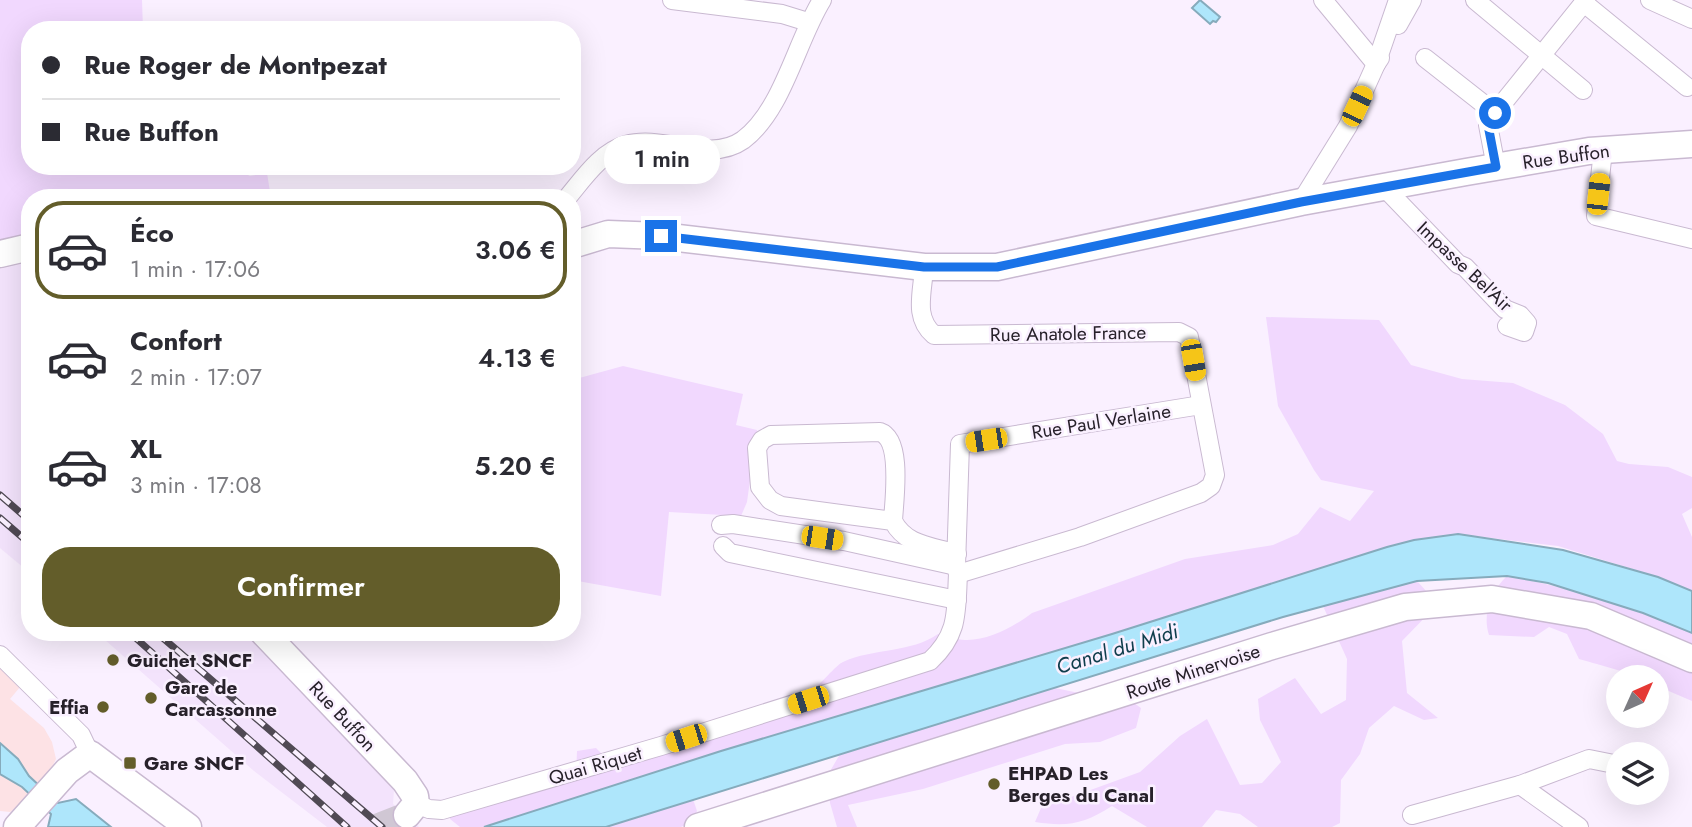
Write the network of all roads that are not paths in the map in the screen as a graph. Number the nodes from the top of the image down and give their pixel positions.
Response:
1 (672, 0) edge
2 (822, 0) edge
3 (1322, 0) edge
4 (1398, 0) edge
5 (1412, 0) edge
6 (1475, 0) edge
7 (1650, 0) edge
8 (1585, 2) edge
9 (1692, 19) edge
10 (808, 22) junction
11 (1542, 55) junction
12 (1425, 58) dead end
13 (1376, 64) junction
14 (1687, 87) dead end
15 (1583, 90) dead end
16 (1495, 113) junction
17 (1692, 144) edge
18 (1603, 150) junction
19 (1496, 167) junction
20 (1384, 187) junction
21 (574, 189) edge
22 (1301, 202) junction
23 (1692, 239) edge
24 (581, 243) edge
25 (21, 249) edge
26 (0, 254) edge
27 (924, 267) junction
28 (1507, 326) dead end
29 (1201, 405) junction
30 (893, 521) junction
31 (721, 525) dead end
32 (723, 546) dead end
33 (957, 565) junction
34 (957, 600) junction
35 (272, 641) edge
36 (0, 655) edge
37 (1692, 659) edge
38 (90, 754) junction
39 (1606, 762) edge
40 (1520, 785) junction
41 (411, 810) joint
42 (1412, 815) dead end
43 (20, 824) edge
44 (713, 825) edge
45 (188, 827) edge
46 (1579, 827) edge

1 - 10 street
2 - 10 street
3 - 13 street
4 - 13 street
5 - 13 street
6 - 11 street
7 - 9 street
8 - 11 street
8 - 14 street
10 - 21 street
11 - 15 street
11 - 16 street
12 - 16 street
13 - 22 street
16 - 19 street
17 - 18 street, Rue Buffon
18 - 19 street, Rue Buffon
18 - 23 street
19 - 20 street, Rue Buffon
20 - 22 street, Rue Buffon
20 - 28 street, Impasse Bel'Air
22 - 27 street, Rue Buffon
24 - 27 street, Rue Buffon
25 - 26 street
27 - 29 street, Rue Anatole France
29 - 33 street, Rue Anatole France
29 - 33 street, Rue Paul Verlaine
30 - 30 street
30 - 33 street
31 - 33 street
32 - 34 street
33 - 34 street
34 - 41 street, Quai Riquet
35 - 41 street, Rue Buffon
36 - 38 street
37 - 44 street, Route Minervoise
38 - 43 street
38 - 45 street
39 - 40 street
40 - 42 street
40 - 46 street

